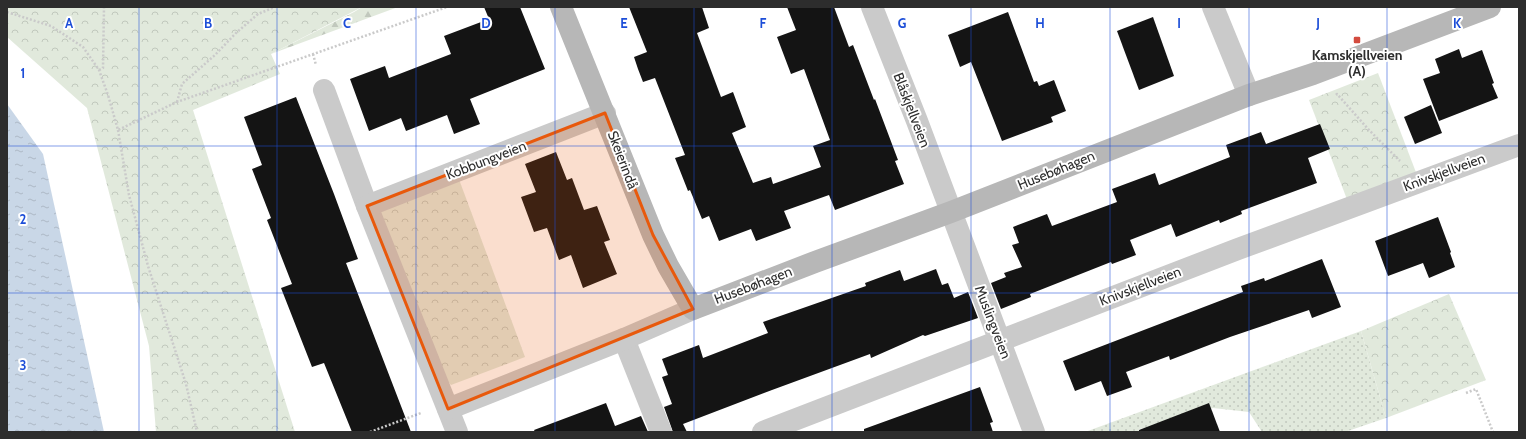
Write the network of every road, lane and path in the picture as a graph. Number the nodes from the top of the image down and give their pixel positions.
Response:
1 (104, 7) edge
2 (274, 7) edge
3 (447, 7) edge
4 (562, 7) edge
5 (872, 7) edge
6 (1213, 7) edge
7 (1490, 7) edge
8 (7, 12) edge
9 (99, 70) junction
10 (1312, 74) junction
11 (324, 90) dead end
12 (1249, 95) junction
13 (177, 102) junction
14 (605, 113) junction
15 (118, 130) junction
16 (1519, 145) edge
17 (1420, 181) junction
18 (366, 206) junction
19 (951, 212) junction
20 (693, 309) junction
21 (624, 339) junction
22 (1000, 340) junction
23 (1466, 393) dead end
24 (448, 409) junction
25 (197, 432) edge
26 (370, 432) edge
27 (457, 432) edge
28 (661, 432) edge
29 (763, 432) edge
30 (1034, 432) edge
31 (1493, 432) edge

1 - 9 path
2 - 13 path
3 - 13 path
4 - 14 street, Skeierindå
5 - 19 street, Blåskjellveien
6 - 12 street
7 - 10 street, Husebøhagen
8 - 9 path
9 - 15 path
10 - 12 street, Husebøhagen
10 - 17 path
11 - 18 street
12 - 19 street, Husebøhagen
13 - 15 path
14 - 18 street, Kobbungveien
14 - 20 street, Skeierindå
15 - 25 path
16 - 17 street, Knivskjellveien
17 - 22 street, Knivskjellveien
18 - 24 street
19 - 20 street, Husebøhagen
19 - 22 street, Muslingveien
20 - 21 street, Husebøhagen
21 - 24 street, Husebøhagen
21 - 28 street
22 - 29 street, Knivskjellveien
22 - 30 street, Muslingveien
23 - 31 path
24 - 26 path
24 - 27 street

